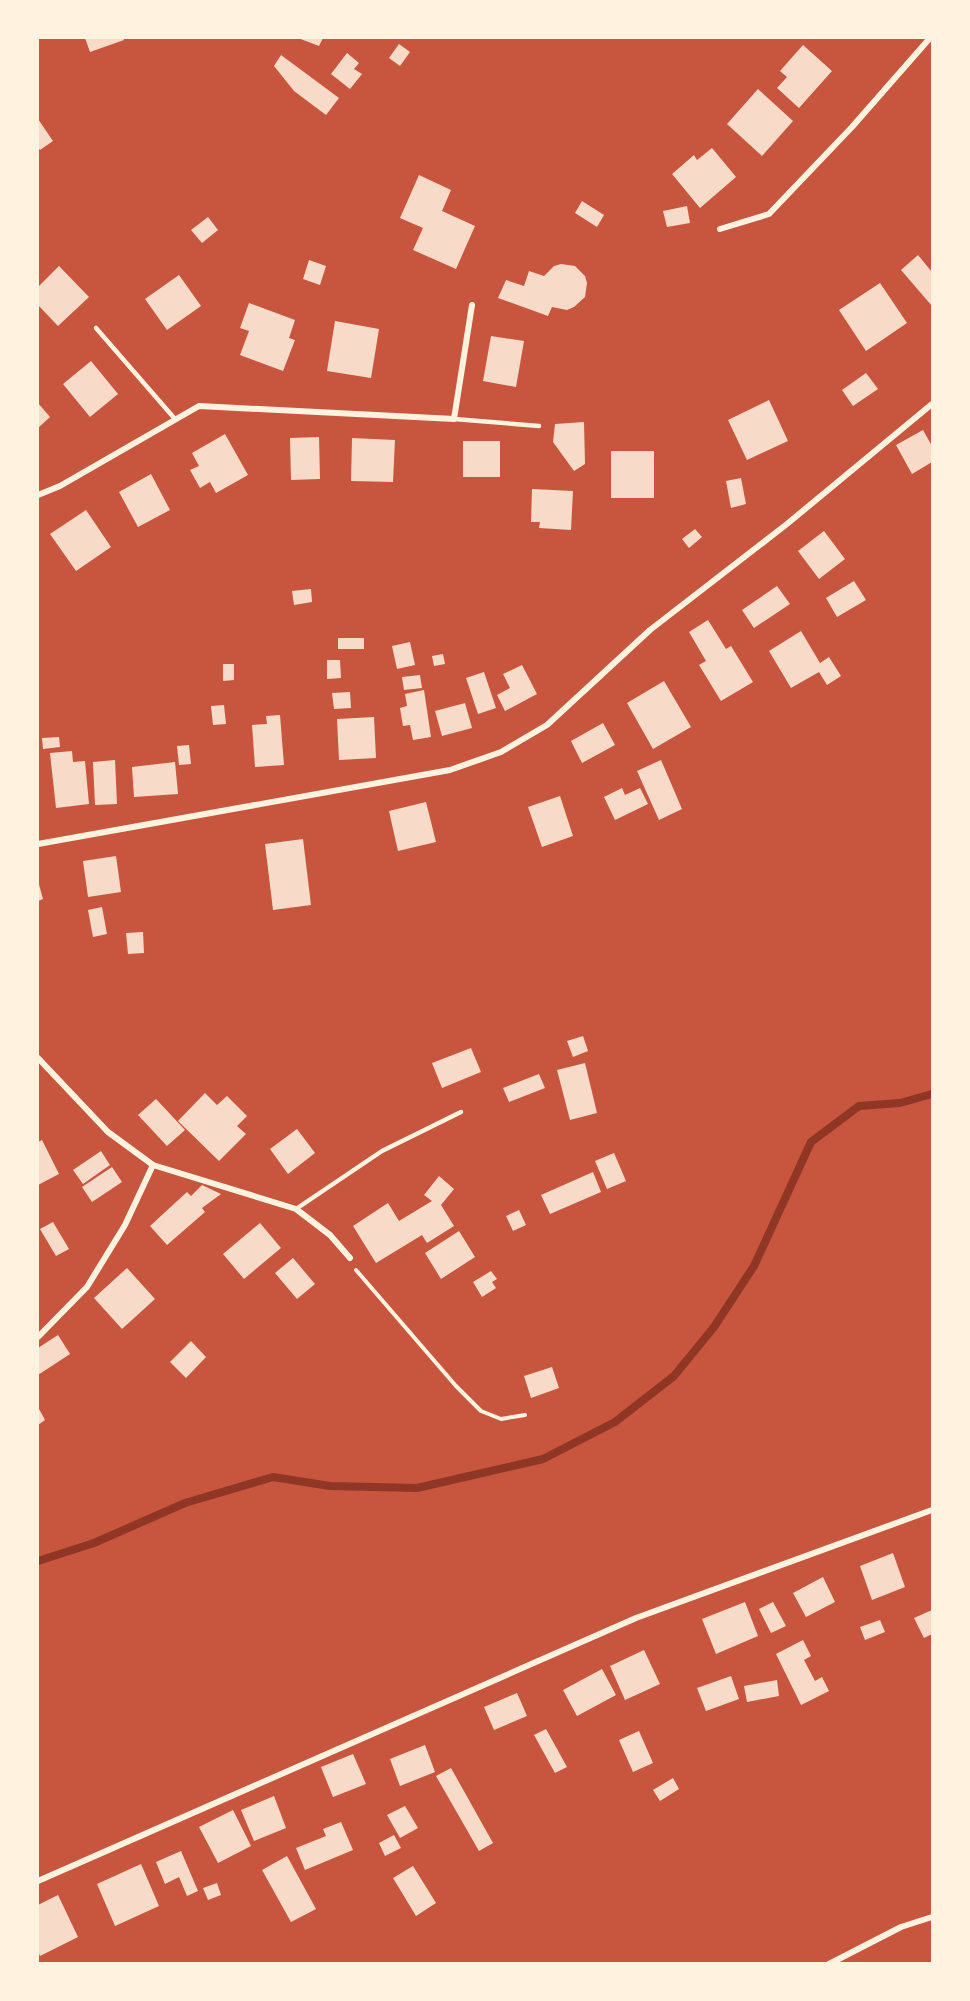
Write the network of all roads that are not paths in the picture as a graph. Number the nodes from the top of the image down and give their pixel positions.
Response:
1 (930, 38) edge
2 (720, 229) dead end
3 (472, 305) dead end
4 (96, 328) dead end
5 (933, 404) edge
6 (175, 419) junction
7 (454, 419) junction
8 (539, 426) dead end
9 (38, 495) edge
10 (38, 844) edge
11 (38, 1058) edge
12 (461, 1112) dead end
13 (153, 1165) junction
14 (296, 1209) junction
15 (350, 1258) road end
16 (38, 1337) edge
17 (933, 1510) edge
18 (38, 1881) edge
19 (933, 1917) edge
20 (829, 1964) edge

1 - 2 street
3 - 7 street
4 - 6 lane
5 - 10 street
6 - 7 street
6 - 9 street
7 - 8 lane
11 - 13 street
12 - 14 lane
13 - 14 street
13 - 16 street
14 - 15 street
17 - 18 street
19 - 20 street

